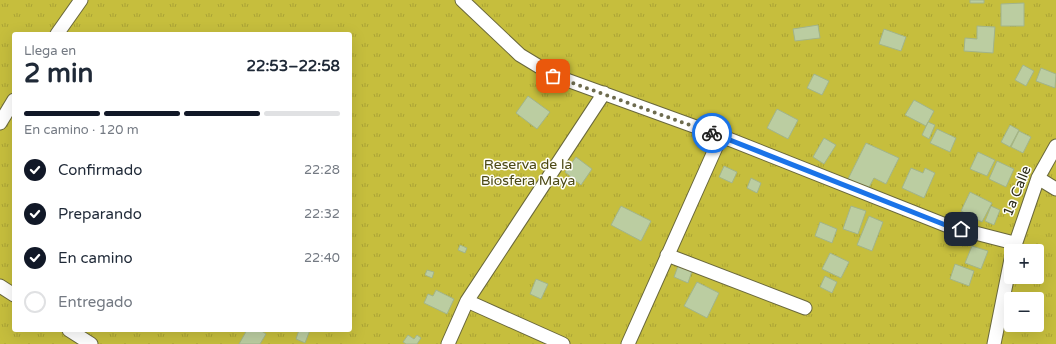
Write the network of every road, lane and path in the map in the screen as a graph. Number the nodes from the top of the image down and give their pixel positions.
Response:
1 (82, 0) edge
2 (462, 0) edge
3 (59, 32) edge
4 (604, 93) junction
5 (12, 103) edge
6 (0, 123) edge
7 (721, 136) junction
8 (1056, 146) edge
9 (1038, 178) junction
10 (1056, 189) edge
11 (1004, 244) edge
12 (1014, 244) edge
13 (667, 255) junction
14 (1006, 284) edge
15 (0, 286) edge
16 (12, 294) edge
17 (467, 301) junction
18 (805, 308) dead end
19 (72, 332) edge
20 (91, 344) edge
21 (448, 344) edge
22 (563, 344) edge
23 (628, 344) edge
24 (994, 344) edge

1 - 3 street
2 - 4 street
4 - 7 street
4 - 17 street
5 - 6 street
7 - 11 street
7 - 13 street
8 - 9 street, 1a Calle
9 - 10 street
9 - 12 street, 1a Calle
13 - 18 street
13 - 23 street
14 - 24 street
15 - 16 street
17 - 21 street
17 - 22 street
19 - 20 street

